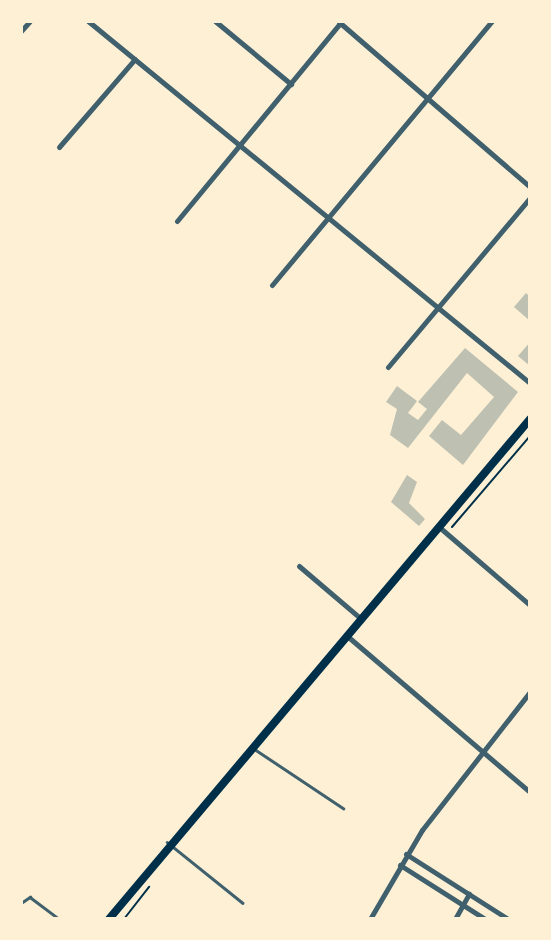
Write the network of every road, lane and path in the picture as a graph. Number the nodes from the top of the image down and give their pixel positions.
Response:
1 (30, 21) edge
2 (88, 21) edge
3 (215, 21) edge
4 (492, 21) edge
5 (340, 22) edge
6 (21, 31) edge
7 (135, 59) junction
8 (291, 84) junction
9 (428, 97) junction
10 (241, 145) junction
11 (59, 147) dead end
12 (530, 187) edge
13 (530, 198) edge
14 (329, 215) junction
15 (177, 221) dead end
16 (272, 285) dead end
17 (439, 306) junction
18 (388, 367) dead end
19 (530, 383) edge
20 (530, 419) edge
21 (438, 527) junction
22 (299, 566) dead end
23 (530, 605) edge
24 (360, 618) junction
25 (346, 634) junction
26 (530, 692) edge
27 (250, 746) junction
28 (482, 750) junction
29 (530, 792) edge
30 (343, 808) dead end
31 (167, 842) junction
32 (406, 854) junction
33 (400, 865) junction
34 (469, 894) junction
35 (21, 903) edge
36 (243, 903) dead end
37 (463, 905) junction
38 (59, 919) edge
39 (109, 919) edge
40 (370, 919) edge
41 (455, 919) edge
42 (485, 919) edge
43 (508, 919) edge

1 - 6 street
2 - 7 street
3 - 8 street
4 - 9 street
5 - 8 street
5 - 9 street
7 - 10 street
7 - 11 street
8 - 10 street
9 - 12 street
9 - 14 street
10 - 14 street
10 - 15 street
13 - 17 street
14 - 16 street
14 - 17 street
17 - 18 street
17 - 19 street
20 - 21 main road
21 - 23 street
21 - 24 main road
22 - 24 street
24 - 25 main road
25 - 27 main road
25 - 28 street
26 - 28 street
27 - 30 lane
27 - 31 main road
28 - 29 street
28 - 32 street
31 - 36 lane
31 - 39 main road
32 - 33 street
32 - 34 street
33 - 37 street
33 - 40 street
34 - 37 street
34 - 43 street
35 - 38 lane
37 - 41 street
37 - 42 street

